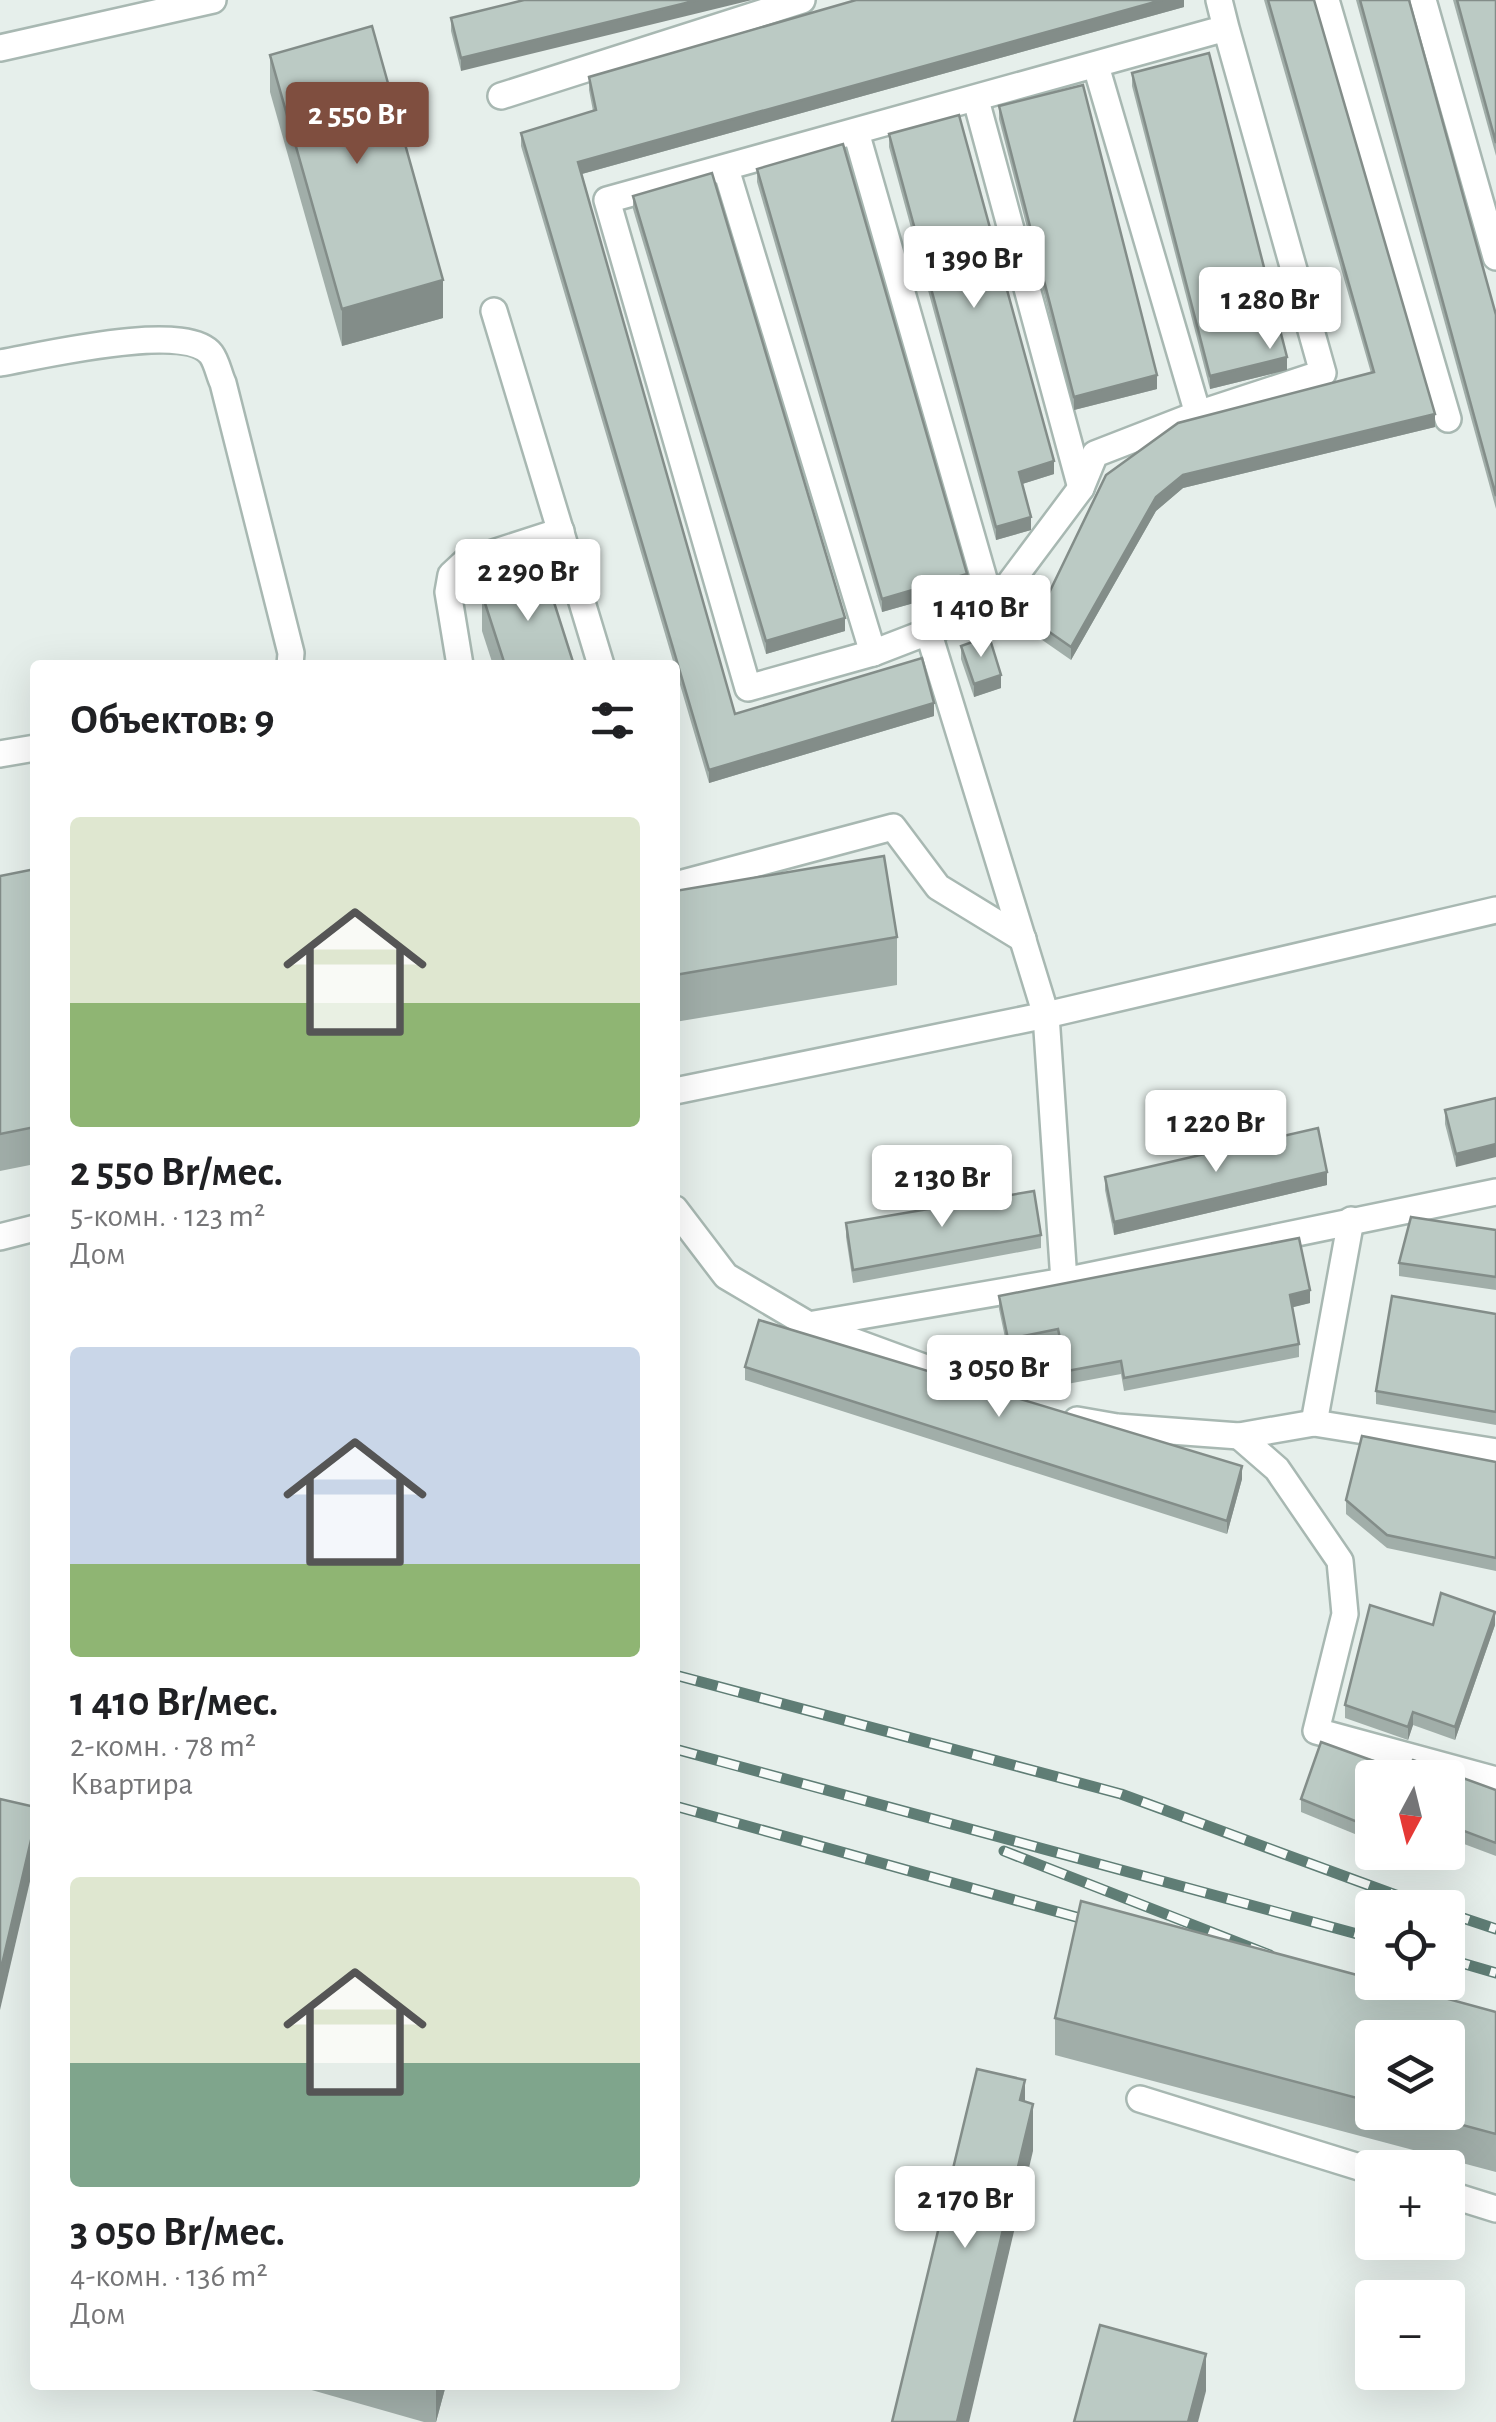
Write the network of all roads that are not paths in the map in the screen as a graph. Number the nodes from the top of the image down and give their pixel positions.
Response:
1 (212, 0) edge
2 (802, 0) edge
3 (1219, 0) edge
4 (1326, 0) edge
5 (1423, 0) edge
6 (1226, 28) junction
7 (0, 48) edge
8 (1096, 66) junction
9 (501, 96) dead end
10 (976, 100) junction
11 (856, 132) junction
12 (726, 169) junction
13 (1496, 257) edge
14 (494, 311) dead end
15 (0, 362) edge
16 (1198, 414) junction
17 (1448, 419) dead end
18 (1081, 488) junction
19 (560, 531) junction
20 (992, 606) junction
21 (928, 631) junction
22 (873, 653) junction
23 (290, 660) edge
24 (459, 660) edge
25 (599, 660) edge
26 (30, 749) edge
27 (0, 754) edge
28 (680, 884) edge
29 (1496, 910) edge
30 (1023, 939) junction
31 (1046, 1014) junction
32 (680, 1090) edge
33 (1496, 1192) edge
34 (680, 1216) edge
35 (1350, 1220) junction
36 (30, 1229) edge
37 (0, 1237) edge
38 (1064, 1281) junction
39 (809, 1325) junction
40 (1022, 1403) edge
41 (1057, 1416) edge
42 (1314, 1423) junction
43 (1239, 1436) junction
44 (1496, 1452) edge
45 (1496, 1780) edge
46 (1140, 2099) dead end
47 (1355, 2166) edge
48 (1465, 2199) edge
49 (1496, 2209) edge

1 - 7 lane
2 - 9 lane
3 - 6 lane
4 - 17 lane
5 - 13 lane
6 - 8 lane
6 - 16 lane
8 - 10 lane
8 - 16 lane
10 - 11 lane
10 - 18 lane
11 - 12 lane
11 - 20 lane
12 - 22 lane
12 - 22 lane
14 - 19 lane
15 - 23 lane
16 - 18 lane
18 - 20 lane
19 - 24 lane
19 - 25 lane
20 - 21 lane
21 - 22 lane
21 - 30 lane
26 - 27 lane
28 - 30 lane
29 - 31 lane
30 - 31 lane
31 - 32 lane
31 - 38 lane
33 - 35 lane
34 - 39 lane
35 - 38 lane
35 - 42 lane
36 - 37 lane
38 - 39 lane
39 - 40 lane
41 - 43 lane
42 - 43 lane
42 - 44 lane
43 - 45 lane
46 - 47 lane
48 - 49 lane

